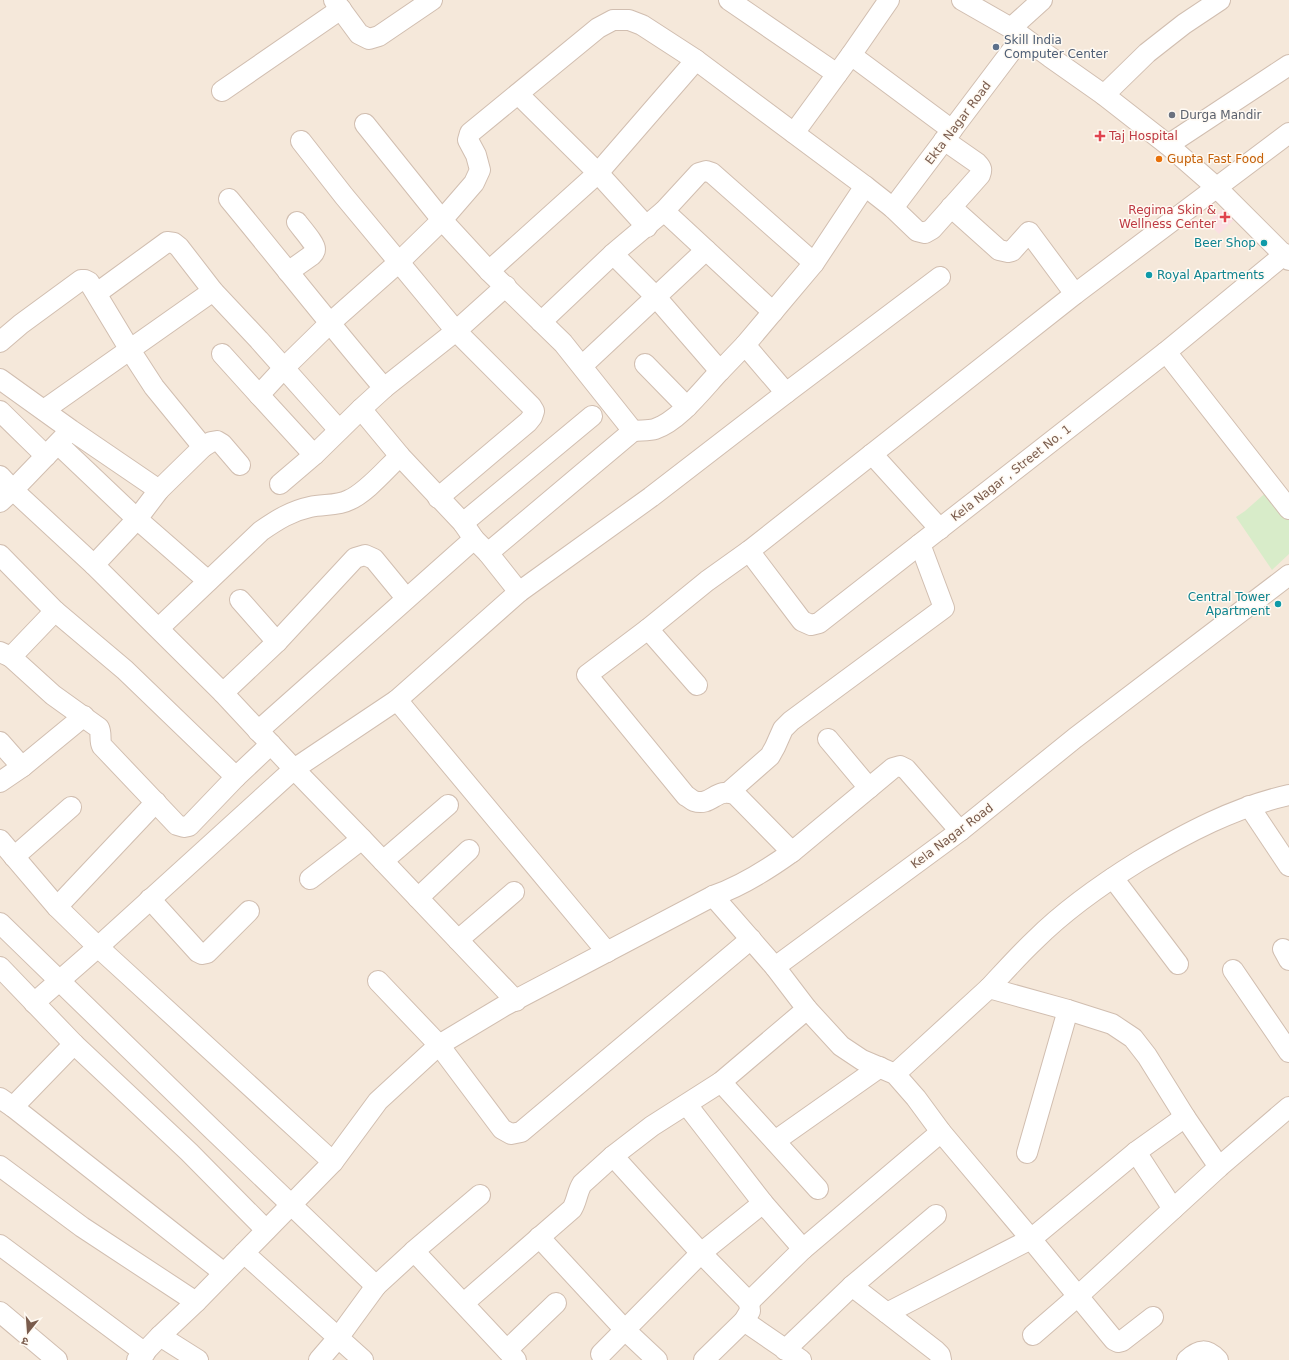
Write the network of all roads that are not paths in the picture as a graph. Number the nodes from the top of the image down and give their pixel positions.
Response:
1 (432, 0) edge
2 (729, 0) edge
3 (889, 0) edge
4 (1042, 0) edge
5 (1220, 0) edge
6 (968, 2) edge
7 (337, 5) edge
8 (1017, 33) junction
9 (851, 55) junction
10 (696, 60) junction
11 (1289, 65) edge
12 (837, 74) junction
13 (222, 91) dead end
14 (518, 94) junction
15 (1104, 95) junction
16 (365, 124) dead end
17 (794, 133) junction
18 (1289, 133) edge
19 (948, 135) junction
20 (301, 141) dead end
21 (1168, 144) junction
22 (598, 174) junction
23 (865, 186) junction
24 (1216, 187) junction
25 (229, 199) dead end
26 (951, 207) junction
27 (893, 208) junction
28 (664, 211) junction
29 (442, 220) junction
30 (297, 222) dead end
31 (646, 227) junction
32 (706, 250) junction
33 (613, 254) junction
34 (1287, 257) edge
35 (399, 262) junction
36 (814, 263) junction
37 (488, 271) junction
38 (288, 272) junction
39 (940, 277) dead end
40 (506, 286) junction
41 (213, 292) junction
42 (97, 293) junction
43 (1075, 294) junction
44 (656, 296) junction
45 (773, 312) junction
46 (541, 322) junction
47 (329, 324) junction
48 (456, 331) junction
49 (0, 342) edge
50 (745, 345) junction
51 (130, 350) junction
52 (1166, 352) junction
53 (222, 354) dead end
54 (645, 364) dead end
55 (582, 366) junction
56 (284, 368) junction
57 (720, 371) junction
58 (0, 379) edge
59 (384, 388) junction
60 (786, 393) junction
61 (259, 395) junction
62 (687, 407) junction
63 (361, 409) junction
64 (44, 410) junction
65 (0, 411) edge
66 (592, 416) dead end
67 (339, 430) junction
68 (633, 431) junction
69 (58, 443) junction
70 (203, 447) junction
71 (872, 454) junction
72 (314, 455) junction
73 (400, 456) junction
74 (240, 465) dead end
75 (280, 484) dead end
76 (4, 489) edge
77 (159, 490) junction
78 (438, 498) junction
79 (1289, 509) edge
80 (137, 519) junction
81 (940, 529) junction
82 (475, 538) junction
83 (920, 544) junction
84 (749, 552) junction
85 (0, 555) edge
86 (94, 565) junction
87 (1289, 575) edge
88 (208, 581) junction
89 (519, 592) junction
90 (406, 598) junction
91 (240, 600) dead end
92 (55, 611) junction
93 (159, 628) junction
94 (648, 628) junction
95 (277, 642) junction
96 (6, 654) edge
97 (697, 685) dead end
98 (223, 693) junction
99 (396, 700) junction
100 (84, 716) junction
101 (265, 738) junction
102 (828, 739) dead end
103 (0, 742) edge
104 (22, 767) junction
105 (294, 769) junction
106 (236, 777) junction
107 (0, 782) edge
108 (869, 788) junction
109 (729, 792) junction
110 (1289, 795) edge
111 (156, 802) junction
112 (448, 805) dead end
113 (1249, 806) junction
114 (71, 807) dead end
115 (960, 831) junction
116 (362, 839) junction
117 (0, 840) edge
118 (469, 850) dead end
119 (792, 852) junction
120 (14, 857) junction
121 (383, 862) junction
122 (1289, 866) edge
123 (1113, 878) junction
124 (310, 879) dead end
125 (514, 892) dead end
126 (713, 896) junction
127 (418, 898) junction
128 (150, 899) junction
129 (57, 907) junction
130 (249, 911) dead end
131 (0, 923) edge
132 (750, 939) junction
133 (458, 940) junction
134 (98, 947) junction
135 (607, 952) junction
136 (1178, 964) dead end
137 (0, 967) edge
138 (776, 967) junction
139 (1233, 970) dead end
140 (59, 980) junction
141 (378, 981) dead end
142 (989, 988) junction
143 (516, 1001) junction
144 (34, 1003) junction
145 (807, 1009) junction
146 (1068, 1010) junction
147 (74, 1044) junction
148 (438, 1045) junction
149 (1289, 1052) edge
150 (888, 1071) junction
151 (721, 1082) junction
152 (6, 1103) edge
153 (687, 1105) junction
154 (1289, 1107) edge
155 (1185, 1117) junction
156 (212, 1129) junction
157 (941, 1132) junction
158 (775, 1141) junction
159 (189, 1152) junction
160 (1136, 1152) junction
161 (1027, 1153) dead end
162 (613, 1156) junction
163 (333, 1162) junction
164 (0, 1166) edge
165 (1220, 1167) junction
166 (818, 1189) dead end
167 (480, 1195) dead end
168 (763, 1203) junction
169 (291, 1205) junction
170 (1173, 1209) junction
171 (936, 1215) dead end
172 (266, 1230) junction
173 (539, 1237) junction
174 (1031, 1239) junction
175 (0, 1245) edge
176 (802, 1248) junction
177 (414, 1251) junction
178 (244, 1253) junction
179 (701, 1253) junction
180 (224, 1273) junction
181 (376, 1286) junction
182 (852, 1286) junction
183 (1078, 1296) junction
184 (196, 1302) junction
185 (750, 1302) junction
186 (464, 1303) junction
187 (556, 1303) dead end
188 (0, 1312) edge
189 (887, 1313) junction
190 (1153, 1317) dead end
191 (744, 1322) junction
192 (625, 1330) junction
193 (1033, 1335) dead end
194 (160, 1336) junction
195 (338, 1338) junction
196 (512, 1355) edge
197 (793, 1355) edge
198 (141, 1356) edge
199 (601, 1358) edge
200 (57, 1360) edge
201 (198, 1360) edge
202 (319, 1360) edge
203 (363, 1360) edge
204 (657, 1360) edge
205 (704, 1360) edge
206 (941, 1360) edge
207 (1187, 1360) edge
208 (1218, 1360) edge

1 - 7 street
2 - 12 street
3 - 9 street
4 - 8 street, Ekta Nagar Road
5 - 15 street
6 - 8 street
7 - 13 street
8 - 15 street
8 - 19 street, Ekta Nagar Road
9 - 12 street
9 - 19 street
10 - 14 street
10 - 17 street
10 - 22 street
11 - 21 street
12 - 17 street
14 - 22 street
14 - 29 street
15 - 21 street
16 - 29 street
17 - 23 street
18 - 24 street
19 - 26 street
19 - 27 street, Ekta Nagar Road
20 - 35 street
21 - 24 street
22 - 31 street
22 - 37 street
23 - 27 street
23 - 36 street
24 - 34 street
24 - 43 street
25 - 38 street
26 - 27 street
26 - 43 street
28 - 31 street
28 - 32 street
28 - 36 street
29 - 35 street
29 - 37 street
30 - 38 street
31 - 33 street
32 - 44 street
32 - 45 street
33 - 44 street
33 - 46 street
34 - 52 street, Kela Nagar , Street No. 1
35 - 47 street
35 - 48 street
36 - 45 street
37 - 40 street
38 - 47 street
39 - 60 street
40 - 46 street
40 - 48 street
41 - 42 street
41 - 51 street
41 - 56 street
42 - 49 street
42 - 51 street
43 - 71 street
44 - 55 street
44 - 57 street
45 - 50 street
46 - 55 street
47 - 56 street
47 - 59 street
48 - 59 street
48 - 78 street
50 - 57 street
50 - 60 street
51 - 64 street
51 - 70 street
52 - 79 street
52 - 81 street, Kela Nagar , Street No. 1
53 - 61 street
54 - 62 street
55 - 68 street
56 - 61 street
56 - 67 street
57 - 62 street
58 - 64 street
59 - 63 street
60 - 89 street
61 - 72 street
62 - 68 street
63 - 67 street
63 - 73 street
64 - 69 street
65 - 69 street
66 - 82 street
67 - 72 street
68 - 82 street
69 - 76 street
69 - 77 street
69 - 80 street
70 - 74 street
70 - 77 street
71 - 81 street
71 - 84 street
72 - 75 street
73 - 78 street
73 - 88 street
76 - 86 street
77 - 80 street
78 - 82 street
80 - 86 street
80 - 88 street
81 - 83 street, Kela Nagar , Street No. 1
82 - 89 street
82 - 90 street
83 - 84 street, Kela Nagar , Street No. 1
83 - 109 street
84 - 94 street
85 - 92 street
86 - 93 street
87 - 115 street, Kela Nagar Road
88 - 93 street
89 - 99 street
90 - 95 street
90 - 101 street
91 - 95 street
92 - 96 street
92 - 106 street
93 - 98 street
94 - 97 street
94 - 109 street
95 - 98 street
96 - 100 street
98 - 101 street
99 - 105 street
99 - 135 street
100 - 104 street
100 - 111 street
101 - 105 street
101 - 106 street
102 - 108 street
103 - 104 street
104 - 107 street
105 - 116 street
105 - 128 street
106 - 111 street
108 - 115 street
108 - 119 street
109 - 119 street
110 - 113 street
111 - 129 street
112 - 121 street
113 - 122 street
113 - 123 street
114 - 120 street
115 - 138 street, Kela Nagar Road
116 - 121 street
116 - 124 street
117 - 120 street
118 - 127 street
119 - 126 street
120 - 129 street
121 - 127 street
123 - 136 street
123 - 142 street
125 - 133 street
126 - 132 street
126 - 135 street
127 - 133 street
128 - 130 street
128 - 134 street
129 - 134 street
131 - 140 street
132 - 138 street
132 - 148 street
133 - 143 street
134 - 140 street
134 - 163 street
135 - 143 street
137 - 144 street
138 - 145 street
139 - 149 street
140 - 144 street
140 - 156 street
141 - 148 street
142 - 146 street
142 - 150 street
143 - 148 street
144 - 147 street
145 - 150 street
145 - 151 street
146 - 155 street
146 - 161 street
147 - 152 street
147 - 159 street
148 - 163 street
150 - 157 street
150 - 158 street
151 - 153 street
151 - 158 street
152 - 180 street
153 - 162 street
153 - 168 street
154 - 165 street
155 - 160 street
155 - 165 street
156 - 159 street
156 - 169 street
157 - 174 street
157 - 176 street
158 - 166 street
159 - 172 street
160 - 170 street
160 - 174 street
162 - 173 street
162 - 179 street
163 - 169 street
164 - 184 street
165 - 170 street
167 - 177 street
168 - 176 street
168 - 179 street
169 - 172 street
169 - 181 street
170 - 183 street
171 - 182 street
172 - 178 street
173 - 186 street
173 - 192 street
174 - 183 street
174 - 189 street
175 - 198 street
176 - 185 street
177 - 181 street
177 - 186 street
178 - 180 street
178 - 195 street
179 - 185 street
179 - 192 street
180 - 184 street
181 - 195 street
182 - 189 street
182 - 197 street
183 - 190 street
183 - 193 street
184 - 194 street
185 - 191 street
186 - 196 street
187 - 196 street
188 - 200 street
189 - 206 street
191 - 197 street
191 - 205 street
192 - 199 street
192 - 204 street
194 - 198 street
194 - 201 street
195 - 202 street
195 - 203 street
207 - 208 street

